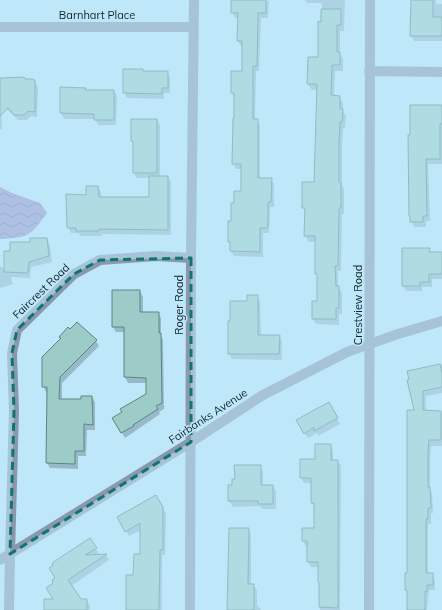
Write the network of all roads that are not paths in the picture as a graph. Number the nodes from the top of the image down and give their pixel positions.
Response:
1 (194, 0) edge
2 (370, 0) edge
3 (0, 27) edge
4 (194, 27) junction
5 (369, 71) junction
6 (442, 72) edge
7 (191, 258) junction
8 (442, 321) edge
9 (370, 345) junction
10 (191, 442) junction
11 (10, 554) junction
12 (0, 560) edge
13 (9, 610) edge
14 (190, 610) edge
15 (369, 610) edge

1 - 4 street, Roger Road
2 - 5 street, Crestview Road
3 - 4 street, Barnhart Place
4 - 7 street, Roger Road
5 - 6 street
5 - 9 street, Crestview Road
7 - 10 street, Roger Road
7 - 11 street, Faircrest Road
8 - 9 street, Fairbanks Avenue
9 - 10 street, Fairbanks Avenue
9 - 15 street, Crestview Road
10 - 11 street, Fairbanks Avenue
10 - 14 street, Roger Road
11 - 12 street, Fairbanks Avenue
11 - 13 street, Faircrest Road

